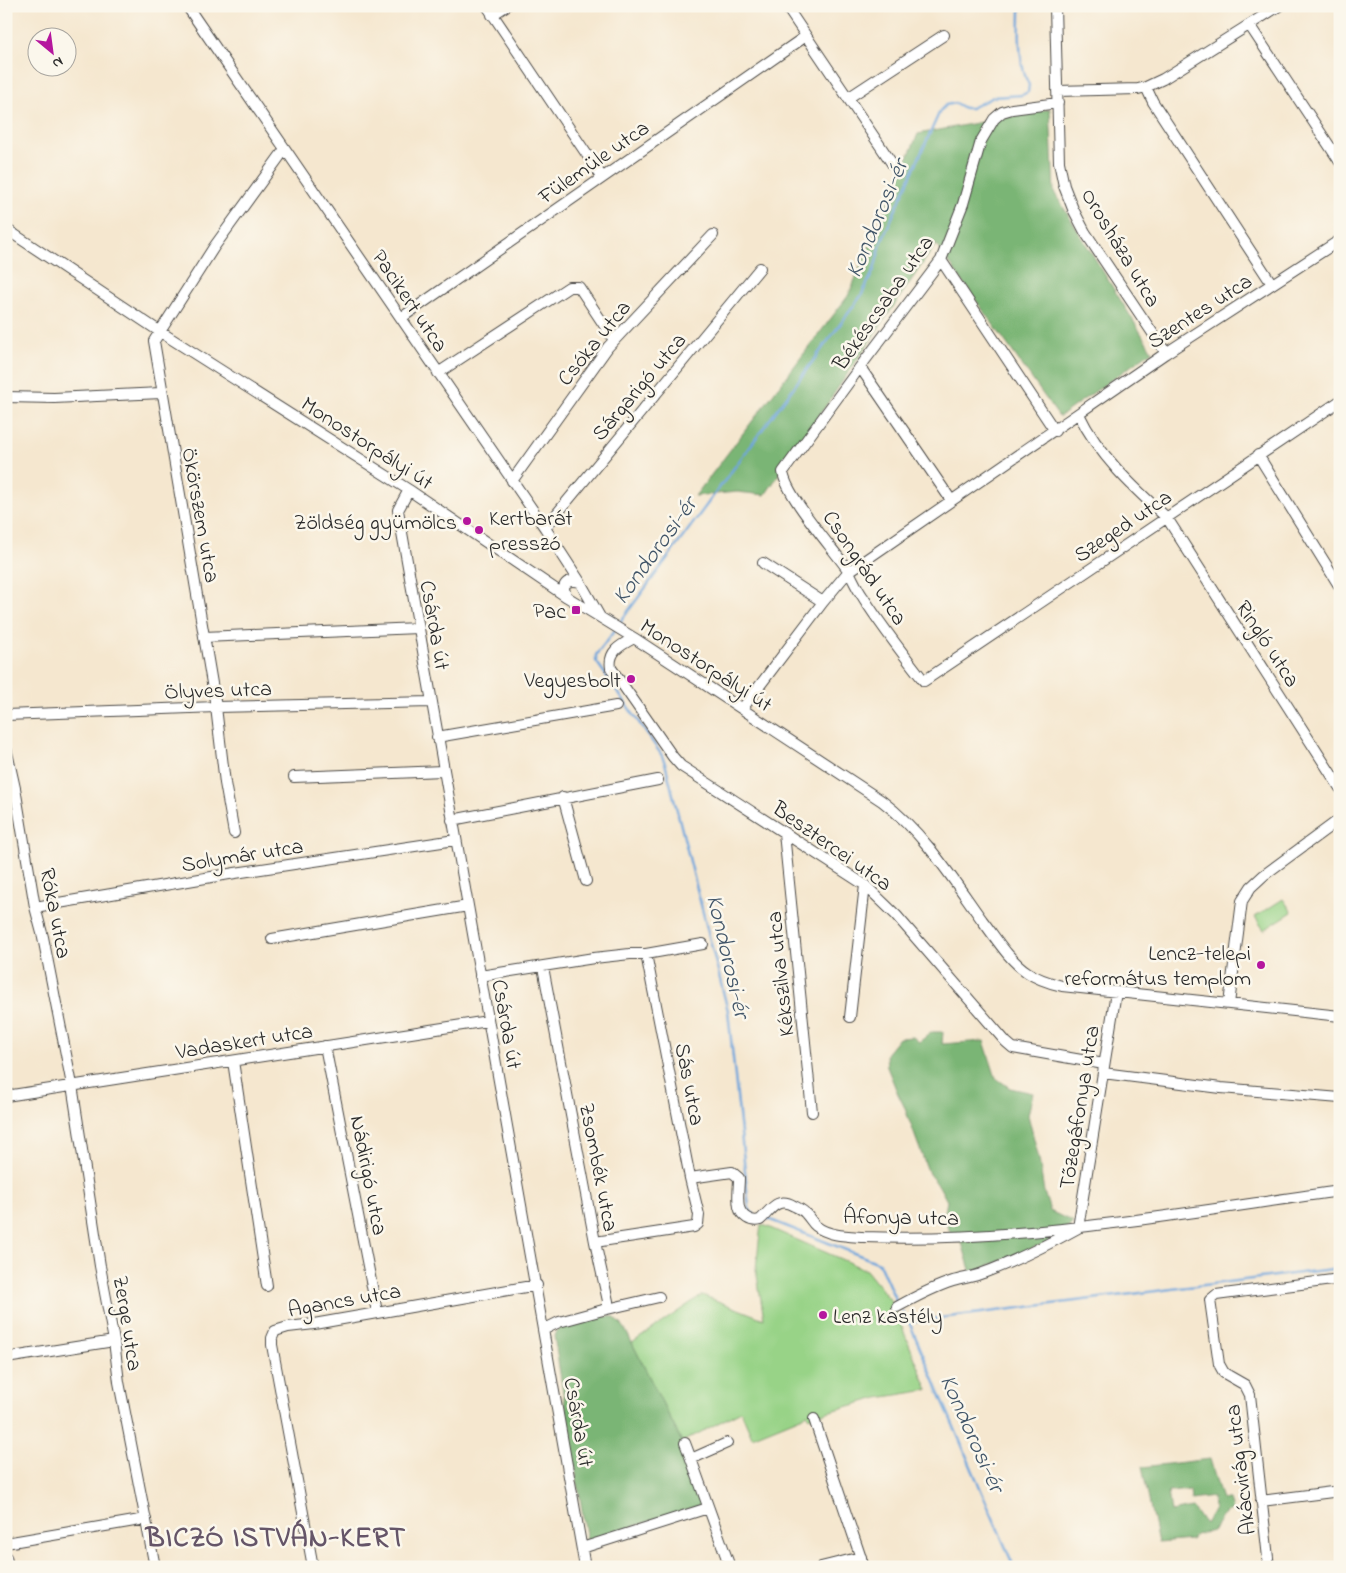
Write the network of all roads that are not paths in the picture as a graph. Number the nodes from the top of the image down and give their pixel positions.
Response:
1 (187, 6) edge
2 (506, 6) edge
3 (786, 6) edge
4 (1055, 6) edge
5 (1279, 6) edge
6 (490, 10) edge
7 (1250, 26) junction
8 (944, 35) dead end
9 (806, 36) junction
10 (1146, 87) junction
11 (1057, 91) junction
12 (848, 98) junction
13 (1058, 103) junction
14 (285, 149) junction
15 (1340, 162) edge
16 (893, 165) dead end
17 (602, 177) junction
18 (6, 229) edge
19 (713, 235) dead end
20 (1340, 240) edge
21 (941, 260) junction
22 (760, 268) dead end
23 (1272, 284) junction
24 (401, 318) junction
25 (159, 332) junction
26 (614, 340) junction
27 (1166, 353) junction
28 (860, 367) junction
29 (438, 372) junction
30 (162, 393) junction
31 (6, 397) edge
32 (1340, 401) edge
33 (1079, 414) junction
34 (1055, 431) junction
35 (1258, 455) junction
36 (783, 472) joint
37 (512, 481) junction
38 (409, 490) junction
39 (951, 500) junction
40 (1167, 518) junction
41 (545, 528) junction
42 (763, 563) dead end
43 (852, 569) junction
44 (580, 582) junction
45 (1340, 587) edge
46 (568, 597) junction
47 (823, 602) junction
48 (601, 617) junction
49 (418, 628) junction
50 (204, 637) junction
51 (634, 638) junction
52 (924, 681) joint
53 (430, 702) junction
54 (616, 706) dead end
55 (216, 707) junction
56 (742, 709) junction
57 (6, 715) edge
58 (437, 737) junction
59 (6, 748) edge
60 (443, 771) junction
61 (294, 777) dead end
62 (658, 780) dead end
63 (1340, 788) edge
64 (10, 789) edge
65 (563, 798) junction
66 (1340, 819) edge
67 (452, 820) junction
68 (234, 833) dead end
69 (784, 833) junction
70 (455, 840) junction
71 (586, 881) dead end
72 (865, 885) junction
73 (468, 906) junction
74 (35, 907) junction
75 (272, 938) dead end
76 (703, 944) dead end
77 (646, 954) junction
78 (543, 967) junction
79 (480, 976) junction
80 (1116, 992) junction
81 (1229, 1004) junction
82 (1340, 1016) edge
83 (850, 1017) dead end
84 (488, 1021) junction
85 (326, 1046) junction
86 (234, 1061) junction
87 (1104, 1068) junction
88 (72, 1085) junction
89 (6, 1096) edge
90 (1340, 1098) edge
91 (812, 1112) dead end
92 (690, 1178) junction
93 (1340, 1191) edge
94 (1078, 1228) junction
95 (595, 1242) junction
96 (1340, 1279) edge
97 (537, 1285) junction
98 (267, 1286) dead end
99 (659, 1297) dead end
100 (897, 1307) dead end
101 (603, 1310) junction
102 (377, 1312) junction
103 (545, 1329) junction
104 (114, 1341) junction
105 (6, 1358) edge
106 (814, 1419) dead end
107 (685, 1443) dead end
108 (727, 1443) dead end
109 (691, 1459) junction
110 (1340, 1491) edge
111 (1261, 1501) junction
112 (708, 1508) junction
113 (146, 1519) junction
114 (6, 1543) edge
115 (582, 1548) junction
116 (6, 1556) edge
117 (862, 1562) edge
118 (8, 1567) edge
119 (155, 1567) edge
120 (313, 1567) edge
121 (586, 1567) edge
122 (730, 1567) edge
123 (821, 1567) edge
124 (1269, 1567) edge

1 - 14 street, Pacikert utca
2 - 6 street
3 - 9 street
4 - 11 street, Orosháza utca
5 - 7 street
6 - 17 street
7 - 10 street
7 - 15 street
8 - 12 street
9 - 12 street
9 - 17 street, Fülemüle utca
10 - 11 street
10 - 23 street
11 - 13 street, Orosháza utca
12 - 16 street
13 - 21 street, Békéscsaba utca
13 - 27 street, Orosháza utca
14 - 24 street, Pacikert utca
14 - 25 street
17 - 24 street, Fülemüle utca
18 - 25 street, Monostorpályi út
19 - 26 street, Csóka utca
20 - 23 street, Szentes utca
21 - 28 street, Békéscsaba utca
21 - 34 street
22 - 41 street, Sárgarigó utca
23 - 27 street, Szentes utca
24 - 29 street, Pacikert utca
25 - 30 street, Ökörszem utca
25 - 38 street, Monostorpályi út
26 - 29 street
26 - 37 street, Csóka utca
27 - 33 street, Szentes utca
28 - 36 street, Békéscsaba utca
28 - 39 street
29 - 37 street, Pacikert utca
30 - 31 street
30 - 50 street, Ökörszem utca
32 - 35 street, Szeged utca
33 - 34 street, Szentes utca
33 - 40 street
34 - 39 street, Szentes utca
35 - 40 street, Szeged utca
35 - 45 street
36 - 43 street, Csongrád utca
37 - 41 street, Pacikert utca
38 - 46 street, Monostorpályi út
38 - 49 street, Csárda út
39 - 43 street, Szentes utca
40 - 52 street, Szeged utca
40 - 63 street, Ringló utca
41 - 44 street, Pacikert utca
42 - 47 street
43 - 47 street, Szentes utca
43 - 52 street, Csongrád utca
44 - 46 street
44 - 48 street, Pacikert utca
46 - 48 street, Monostorpályi út
47 - 56 street, Szentes utca
48 - 51 street, Monostorpályi út
49 - 50 street
49 - 53 street, Csárda út
50 - 55 street, Ökörszem utca
51 - 56 street, Monostorpályi út
51 - 69 street, Besztercei utca
53 - 55 street, Ölyves utca
53 - 58 street, Csárda út
54 - 58 street
55 - 57 street, Ölyves utca
55 - 68 street, Ökörszem utca
56 - 80 street, Monostorpályi út
58 - 60 street, Csárda út
59 - 64 street, Róka utca
60 - 61 street
60 - 67 street, Csárda út
62 - 65 street
64 - 74 street, Róka utca
65 - 67 street
65 - 71 street
66 - 81 street
67 - 70 street, Csárda út
69 - 72 street, Besztercei utca
69 - 91 street, Kékszilva utca
70 - 73 street, Csárda út
70 - 74 street, Solymár utca
72 - 83 street
72 - 87 street, Besztercei utca
73 - 75 street
73 - 79 street, Csárda út
74 - 88 street, Róka utca
76 - 77 street
77 - 78 street
77 - 92 street, Sás utca
78 - 79 street
78 - 95 street, Zsombék utca
79 - 84 street, Csárda út
80 - 81 street, Monostorpályi út
80 - 87 street, Tőzegáfonya utca
81 - 82 street, Monostorpályi út
84 - 85 street, Vadaskert utca
84 - 97 street, Csárda út
85 - 86 street, Vadaskert utca
85 - 102 street, Nádirigó utca
86 - 88 street, Vadaskert utca
86 - 98 street
87 - 90 street, Besztercei utca
87 - 94 street, Tőzegáfonya utca
88 - 89 street, Vadaskert utca
88 - 104 street, Zerge utca
92 - 94 street, Áfonya utca
92 - 95 street, Sás utca
93 - 94 street, Áfonya utca
94 - 100 street, Áfonya utca
95 - 101 street, Zsombék utca
96 - 111 street, Akácvirág utca
97 - 102 street, Agancs utca
97 - 103 street, Csárda út
99 - 101 street
101 - 103 street
102 - 120 street, Agancs utca
103 - 115 street, Csárda út
104 - 105 street
104 - 113 street, Zerge utca
106 - 117 street
107 - 109 street
108 - 109 street
109 - 112 street
110 - 111 street
111 - 124 street, Akácvirág utca
112 - 115 street
112 - 122 street
113 - 114 street
113 - 119 street, Zerge utca
115 - 121 street, Csárda út
116 - 118 street
117 - 123 street

